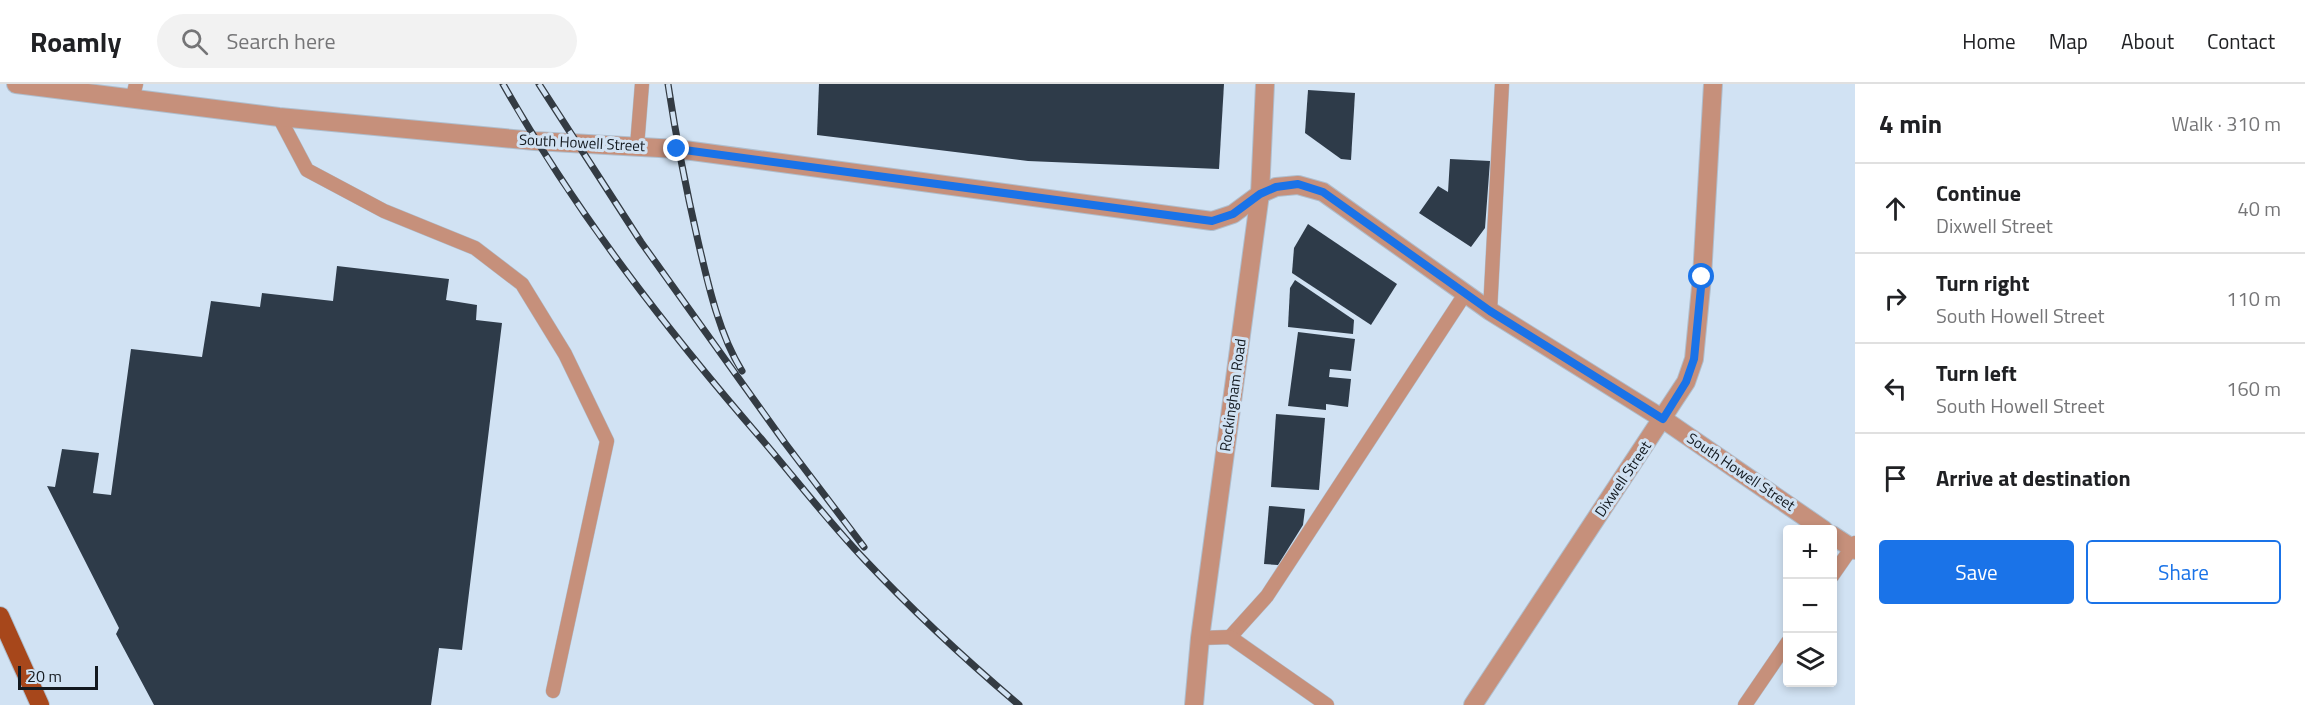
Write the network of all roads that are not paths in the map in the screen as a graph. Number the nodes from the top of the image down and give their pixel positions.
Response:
1 (16, 84) edge
2 (642, 84) edge
3 (1265, 84) edge
4 (1502, 84) edge
5 (1713, 84) edge
6 (134, 92) edge
7 (279, 117) junction
8 (636, 146) junction
9 (1260, 194) junction
10 (1465, 294) junction
11 (1490, 311) junction
12 (1663, 419) junction
13 (1817, 525) edge
14 (1837, 537) edge
15 (1854, 547) edge
16 (1837, 570) edge
17 (0, 616) edge
18 (1200, 638) junction
19 (1230, 638) junction
20 (1783, 649) edge
21 (553, 691) dead end
22 (40, 705) edge
23 (1194, 705) edge
24 (1327, 705) edge
25 (1473, 705) edge
26 (1745, 705) edge

1 - 6 street, South Howell Street
2 - 8 lane
3 - 9 street, Rockingham Road
4 - 11 lane
5 - 12 street, Dixwell Street
6 - 7 street, South Howell Street
7 - 8 street, South Howell Street
7 - 21 lane
8 - 9 street, South Howell Street
9 - 10 street, South Howell Street
9 - 18 street, Rockingham Road
10 - 11 street, South Howell Street
10 - 19 lane
11 - 12 street, South Howell Street
12 - 13 street, South Howell Street
12 - 25 street, Dixwell Street
14 - 15 street
15 - 16 lane
17 - 22 main road
18 - 19 lane
18 - 23 street, Rockingham Road
19 - 24 lane
20 - 26 lane

